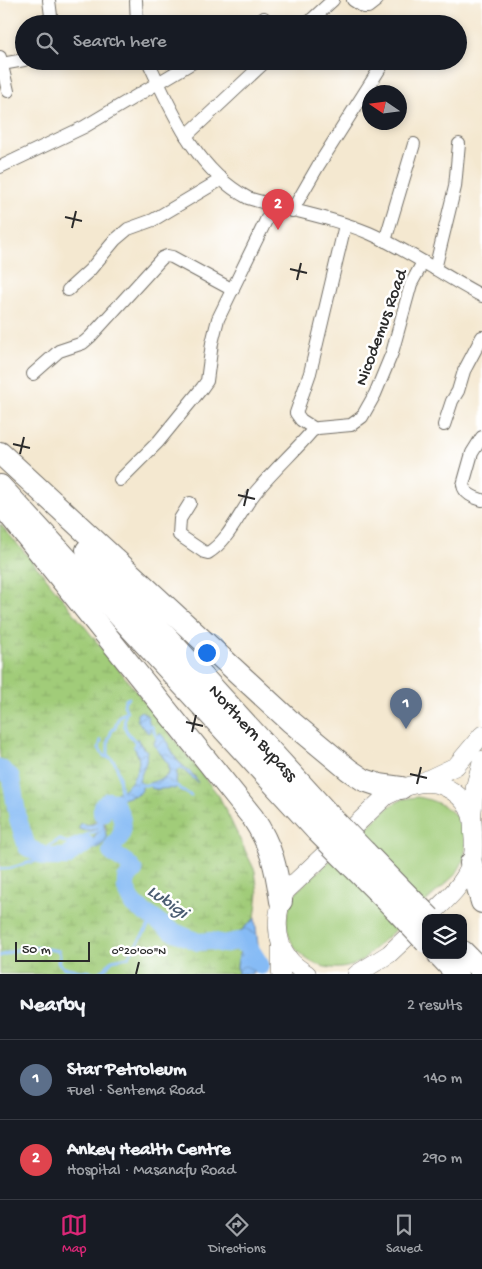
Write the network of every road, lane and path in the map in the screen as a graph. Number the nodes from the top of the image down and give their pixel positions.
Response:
1 (49, 0) edge
2 (136, 0) edge
3 (333, 0) edge
4 (353, 0) edge
5 (376, 0) edge
6 (51, 15) edge
7 (137, 15) edge
8 (316, 15) edge
9 (1, 60) edge
10 (15, 60) edge
11 (152, 70) edge
12 (181, 70) edge
13 (256, 70) edge
14 (379, 70) edge
15 (158, 84) junction
16 (8, 91) dead end
17 (186, 136) junction
18 (414, 144) dead end
19 (458, 144) dead end
20 (0, 166) edge
21 (222, 179) junction
22 (273, 206) junction
23 (292, 211) junction
24 (345, 225) junction
25 (385, 241) junction
26 (423, 262) junction
27 (435, 269) junction
28 (68, 290) dead end
29 (234, 290) junction
30 (482, 296) edge
31 (482, 337) edge
32 (33, 374) dead end
33 (444, 425) dead end
34 (315, 429) junction
35 (482, 437) edge
36 (0, 454) edge
37 (120, 480) dead end
38 (0, 486) edge
39 (482, 500) edge
40 (0, 503) edge
41 (190, 504) dead end
42 (482, 735) edge
43 (482, 760) edge
44 (408, 786) junction
45 (472, 816) junction
46 (324, 824) junction
47 (471, 863) junction
48 (281, 901) junction
49 (482, 902) edge
50 (404, 905) junction
51 (432, 914) edge
52 (422, 915) edge
53 (422, 924) edge
54 (422, 935) edge
55 (281, 945) junction
56 (467, 956) edge
57 (442, 959) edge
58 (482, 971) edge
59 (281, 974) edge
60 (307, 974) edge
61 (357, 974) edge
62 (457, 974) edge

1 - 6 street
2 - 7 street
3 - 8 street
4 - 5 street
9 - 10 street
9 - 16 street
11 - 15 street
12 - 15 street
13 - 17 street
14 - 23 street
15 - 17 street
15 - 20 street
17 - 21 street
18 - 25 street
19 - 27 street
21 - 22 street
21 - 28 street
22 - 23 street
22 - 29 street
23 - 24 street
24 - 25 street
24 - 34 street
25 - 26 street
26 - 27 street
26 - 34 street, Nicodemus Road
27 - 30 street
29 - 32 street
29 - 37 street
31 - 33 street
34 - 41 street
35 - 39 street
36 - 44 highway
36 - 46 highway, Northern Bypass
38 - 46 highway, Northern Bypass
40 - 48 highway
42 - 44 main road
43 - 45 main road
44 - 45 main road
44 - 48 main road
45 - 47 main road
46 - 50 highway, Northern Bypass, bridge
47 - 49 highway
47 - 51 main road
48 - 55 main road
50 - 52 highway, Northern Bypass, bridge
50 - 54 highway, Northern Bypass, bridge
53 - 61 main road
55 - 59 main road
55 - 60 main road
56 - 58 highway
57 - 62 highway

